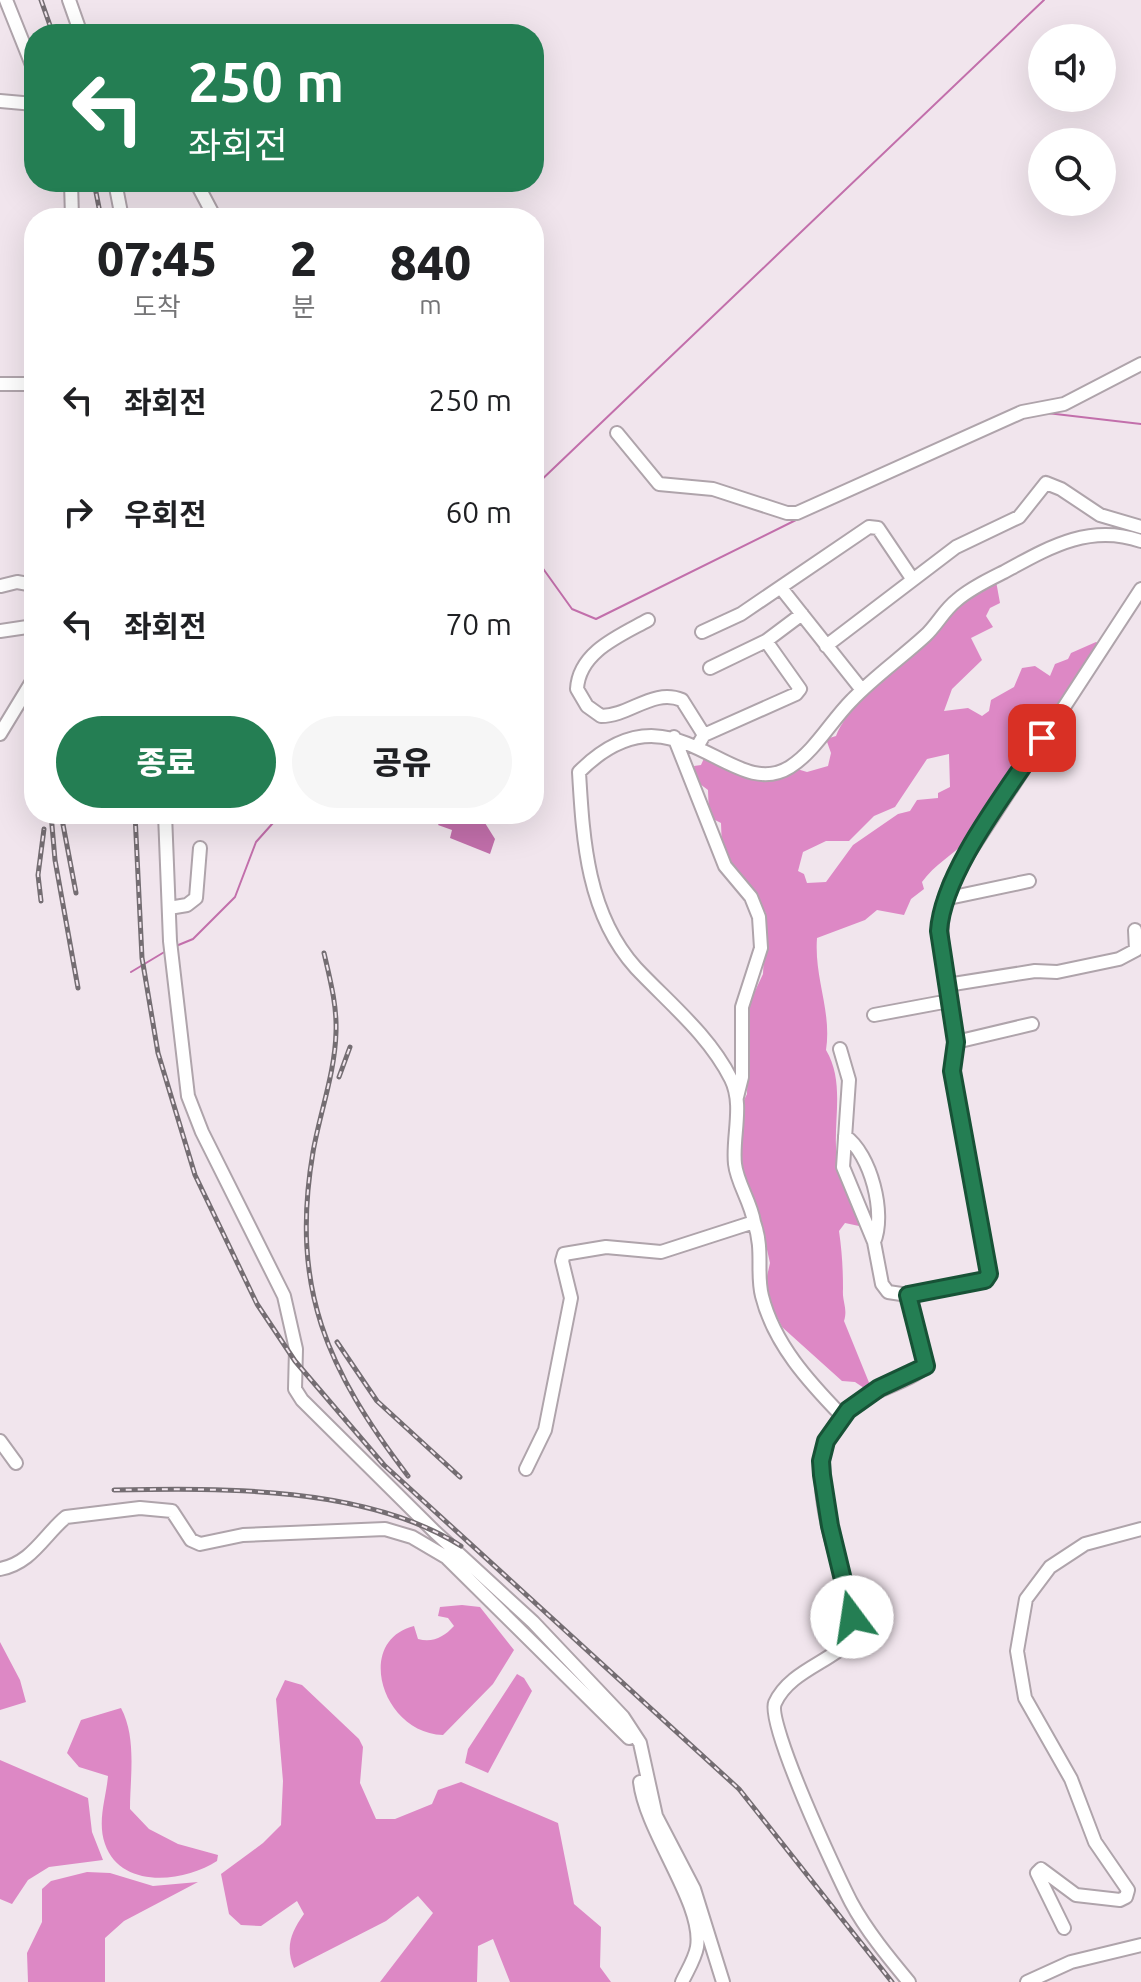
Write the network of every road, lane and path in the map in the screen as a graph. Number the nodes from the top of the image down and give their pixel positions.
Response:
1 (6, 0) edge
2 (69, 0) edge
3 (77, 24) edge
4 (24, 45) edge
5 (0, 101) edge
6 (24, 103) edge
7 (1141, 364) edge
8 (0, 384) edge
9 (24, 384) edge
10 (617, 433) dead end
11 (1141, 527) edge
12 (1141, 541) edge
13 (911, 577) junction
14 (24, 583) edge
15 (1, 586) edge
16 (781, 588) junction
17 (1141, 589) edge
18 (802, 614) junction
19 (648, 620) dead end
20 (24, 627) edge
21 (0, 631) edge
22 (702, 632) dead end
23 (766, 641) junction
24 (826, 646) junction
25 (710, 668) dead end
26 (862, 690) junction
27 (24, 694) edge
28 (0, 734) edge
29 (704, 735) junction
30 (674, 737) junction
31 (697, 747) junction
32 (165, 824) edge
33 (200, 848) dead end
34 (1029, 881) dead end
35 (944, 899) junction
36 (169, 908) junction
37 (1135, 930) dead end
38 (947, 985) junction
39 (949, 1001) junction
40 (874, 1015) dead end
41 (1032, 1024) dead end
42 (956, 1042) junction
43 (840, 1049) dead end
44 (737, 1098) junction
45 (845, 1136) junction
46 (754, 1222) junction
47 (874, 1242) junction
48 (908, 1295) junction
49 (842, 1416) junction
50 (0, 1441) edge
51 (16, 1463) dead end
52 (526, 1469) dead end
53 (1141, 1529) edge
54 (0, 1569) edge
55 (1064, 1928) dead end
56 (1141, 1945) edge
57 (712, 1947) junction
58 (697, 1950) junction
59 (682, 1982) edge
60 (723, 1982) edge
61 (909, 1982) edge
62 (1027, 1982) edge

1 - 4 street
2 - 3 street
5 - 6 street
7 - 10 street
8 - 9 street
11 - 13 street
12 - 26 street
13 - 16 street
13 - 24 street
14 - 15 street
16 - 18 street
16 - 22 street
17 - 35 street
18 - 23 street
18 - 24 street
19 - 29 street
20 - 21 street
23 - 25 street
23 - 29 street
24 - 26 street
26 - 31 street
27 - 28 street
29 - 31 street
30 - 31 street
30 - 44 street
30 - 44 street
32 - 36 street
33 - 36 street
34 - 35 street
35 - 38 street
36 - 57 street
37 - 38 street
38 - 39 street
39 - 40 street
39 - 42 street
41 - 42 street
42 - 48 street
43 - 45 street
44 - 46 street
45 - 47 street
45 - 47 street
46 - 49 street
46 - 52 street
47 - 48 street
48 - 49 street
49 - 61 street
50 - 51 street
53 - 55 street
54 - 58 street
56 - 62 street
57 - 58 street
57 - 60 street
58 - 59 street

